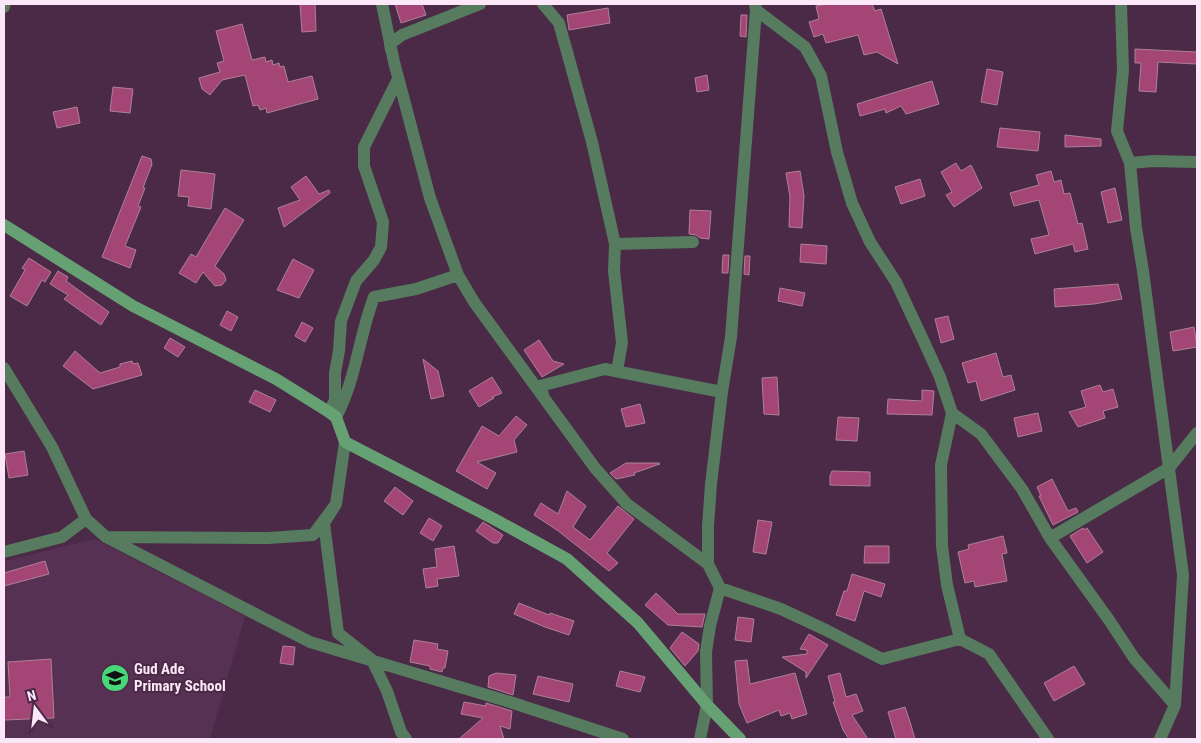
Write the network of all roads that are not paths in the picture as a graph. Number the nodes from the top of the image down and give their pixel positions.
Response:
1 (382, 4) edge
2 (480, 4) edge
3 (543, 4) edge
4 (1121, 4) edge
5 (755, 7) edge
6 (394, 62) junction
7 (398, 79) junction
8 (1197, 162) edge
9 (1130, 163) junction
10 (4, 225) edge
11 (694, 242) dead end
12 (615, 244) junction
13 (458, 275) junction
14 (4, 368) edge
15 (617, 371) junction
16 (722, 392) junction
17 (545, 400) junction
18 (952, 413) junction
19 (332, 414) junction
20 (1197, 433) edge
21 (345, 442) junction
22 (1169, 468) junction
23 (336, 504) junction
24 (86, 519) junction
25 (106, 537) junction
26 (1050, 538) junction
27 (4, 552) edge
28 (708, 564) junction
29 (720, 588) junction
30 (960, 639) junction
31 (372, 660) junction
32 (1175, 705) junction
33 (707, 706) junction
34 (406, 739) edge
35 (623, 739) edge
36 (700, 739) edge
37 (740, 739) edge
38 (1048, 739) edge
39 (1160, 739) edge

1 - 6 street
2 - 6 street
3 - 12 street
4 - 9 street
5 - 16 street
5 - 18 street
6 - 7 street
7 - 13 street
7 - 19 street
8 - 9 street
9 - 22 street
10 - 19 street
11 - 12 street
12 - 15 street
13 - 17 street
13 - 19 street
14 - 24 street
15 - 16 street
15 - 17 street
16 - 28 street
17 - 28 street
18 - 26 street
18 - 30 street
19 - 21 street
20 - 22 street
21 - 23 street
21 - 33 street
22 - 26 street
22 - 32 street
23 - 25 street
23 - 31 street
24 - 25 street
24 - 27 street
25 - 31 street
26 - 32 street
28 - 29 street
29 - 30 street
29 - 33 street
30 - 38 street
31 - 34 street
31 - 35 street
32 - 39 street
33 - 36 street
33 - 37 street

